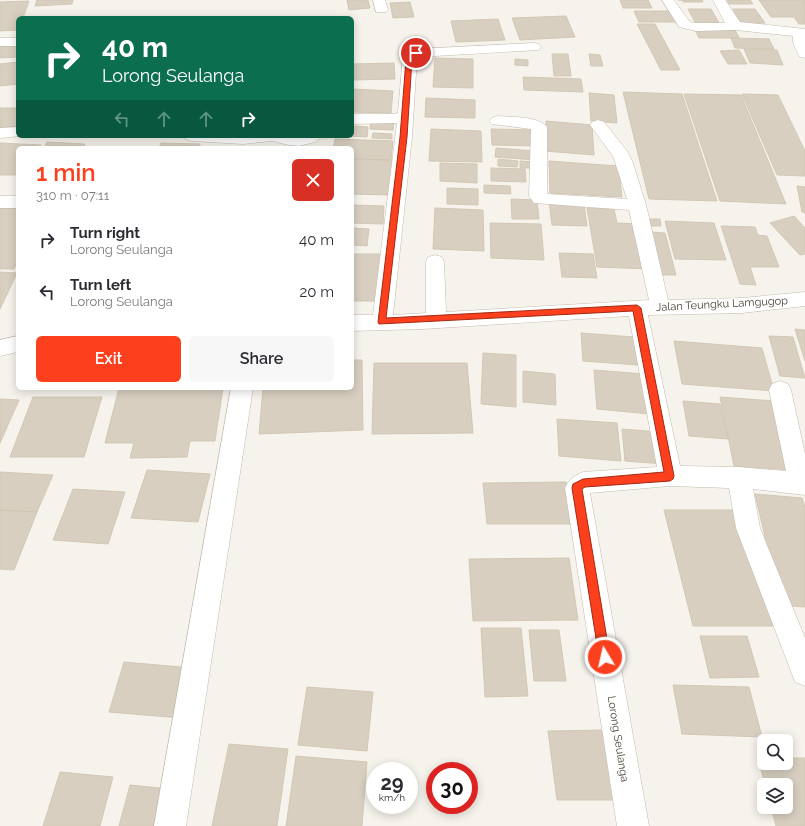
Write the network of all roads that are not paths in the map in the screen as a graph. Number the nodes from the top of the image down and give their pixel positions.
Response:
1 (668, 0) edge
2 (719, 0) edge
3 (736, 26) junction
4 (803, 33) edge
5 (0, 42) edge
6 (16, 42) edge
7 (534, 47) dead end
8 (805, 54) edge
9 (406, 115) junction
10 (354, 119) edge
11 (497, 121) dead end
12 (598, 125) dead end
13 (16, 132) edge
14 (0, 133) edge
15 (226, 138) edge
16 (253, 138) edge
17 (279, 138) edge
18 (310, 138) edge
19 (0, 202) edge
20 (16, 202) edge
21 (637, 205) junction
22 (435, 262) dead end
23 (805, 299) edge
24 (648, 308) junction
25 (436, 320) junction
26 (382, 322) junction
27 (354, 323) edge
28 (16, 344) edge
29 (0, 348) edge
30 (242, 390) edge
31 (780, 390) dead end
32 (670, 476) junction
33 (739, 477) junction
34 (803, 484) edge
35 (805, 672) edge
36 (170, 826) edge
37 (633, 826) edge

1 - 3 street
2 - 3 street
3 - 4 street
4 - 8 street
5 - 6 street
7 - 9 street
9 - 10 street
9 - 26 street
11 - 21 street
12 - 21 street
13 - 14 street
15 - 16 street
17 - 18 street
19 - 20 street
21 - 24 street
22 - 25 street
23 - 24 street, Jalan Teungku Lamgugop
24 - 25 street, Jalan Teungku Lamgugop
24 - 32 street
25 - 26 street, Jalan Teungku Lamgugop
26 - 27 street, Jalan Teungku Lamgugop
28 - 29 street
30 - 36 street
31 - 34 street
32 - 33 street
32 - 37 street, Lorong Seulanga
33 - 34 street
33 - 35 street

